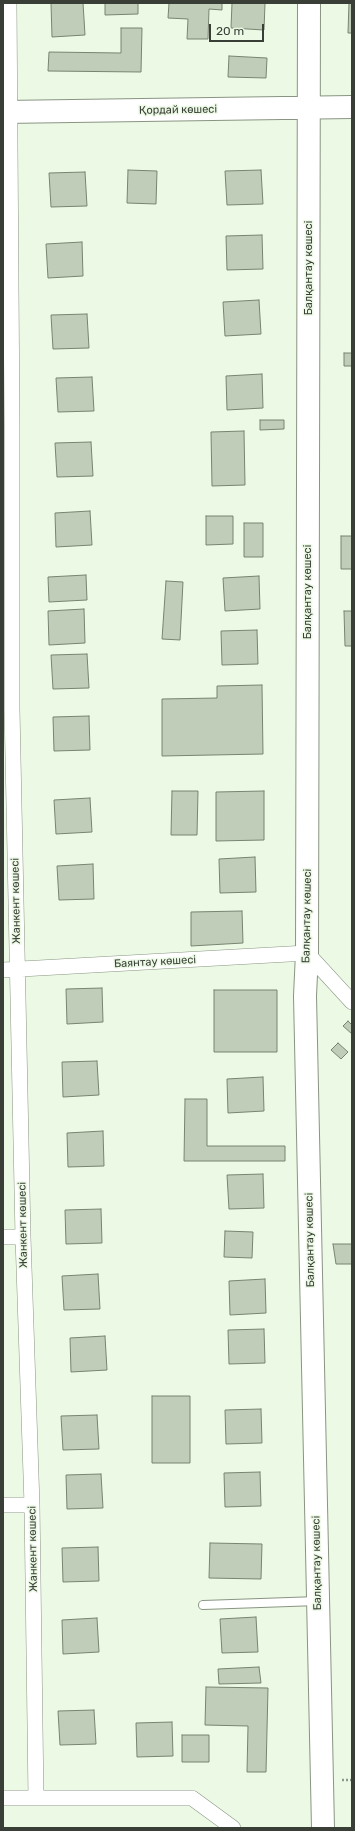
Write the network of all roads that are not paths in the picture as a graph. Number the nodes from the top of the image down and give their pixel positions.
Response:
1 (9, 3) edge
2 (309, 3) edge
3 (352, 107) edge
4 (310, 108) junction
5 (7, 112) edge
6 (8, 425) edge
7 (7, 709) edge
8 (307, 953) junction
9 (3, 970) edge
10 (18, 970) junction
11 (352, 1002) edge
12 (3, 1237) edge
13 (23, 1237) junction
14 (3, 1505) edge
15 (32, 1505) junction
16 (318, 1601) junction
17 (203, 1605) dead end
18 (3, 1798) edge
19 (36, 1798) junction
20 (233, 1828) edge
21 (323, 1828) edge

1 - 5 street, Жанкент көшесі
2 - 4 street, Балқантау көшесі
3 - 4 street, Қордай көшесі
4 - 5 street, Қордай көшесі
4 - 8 street, Балқантау көшесі
5 - 6 street, Жанкент көшесі
6 - 7 street, Жанкент көшесі
7 - 10 street, Жанкент көшесі
8 - 10 street, Баянтау көшесі
8 - 11 street
8 - 16 street, Балқантау көшесі
9 - 10 street, Баянтау көшесі
10 - 13 street, Жанкент көшесі
12 - 13 street
13 - 15 street, Жанкент көшесі
14 - 15 street
15 - 19 street, Жанкент көшесі
16 - 17 lane
16 - 21 street, Балқантау көшесі
18 - 19 street
19 - 20 street

